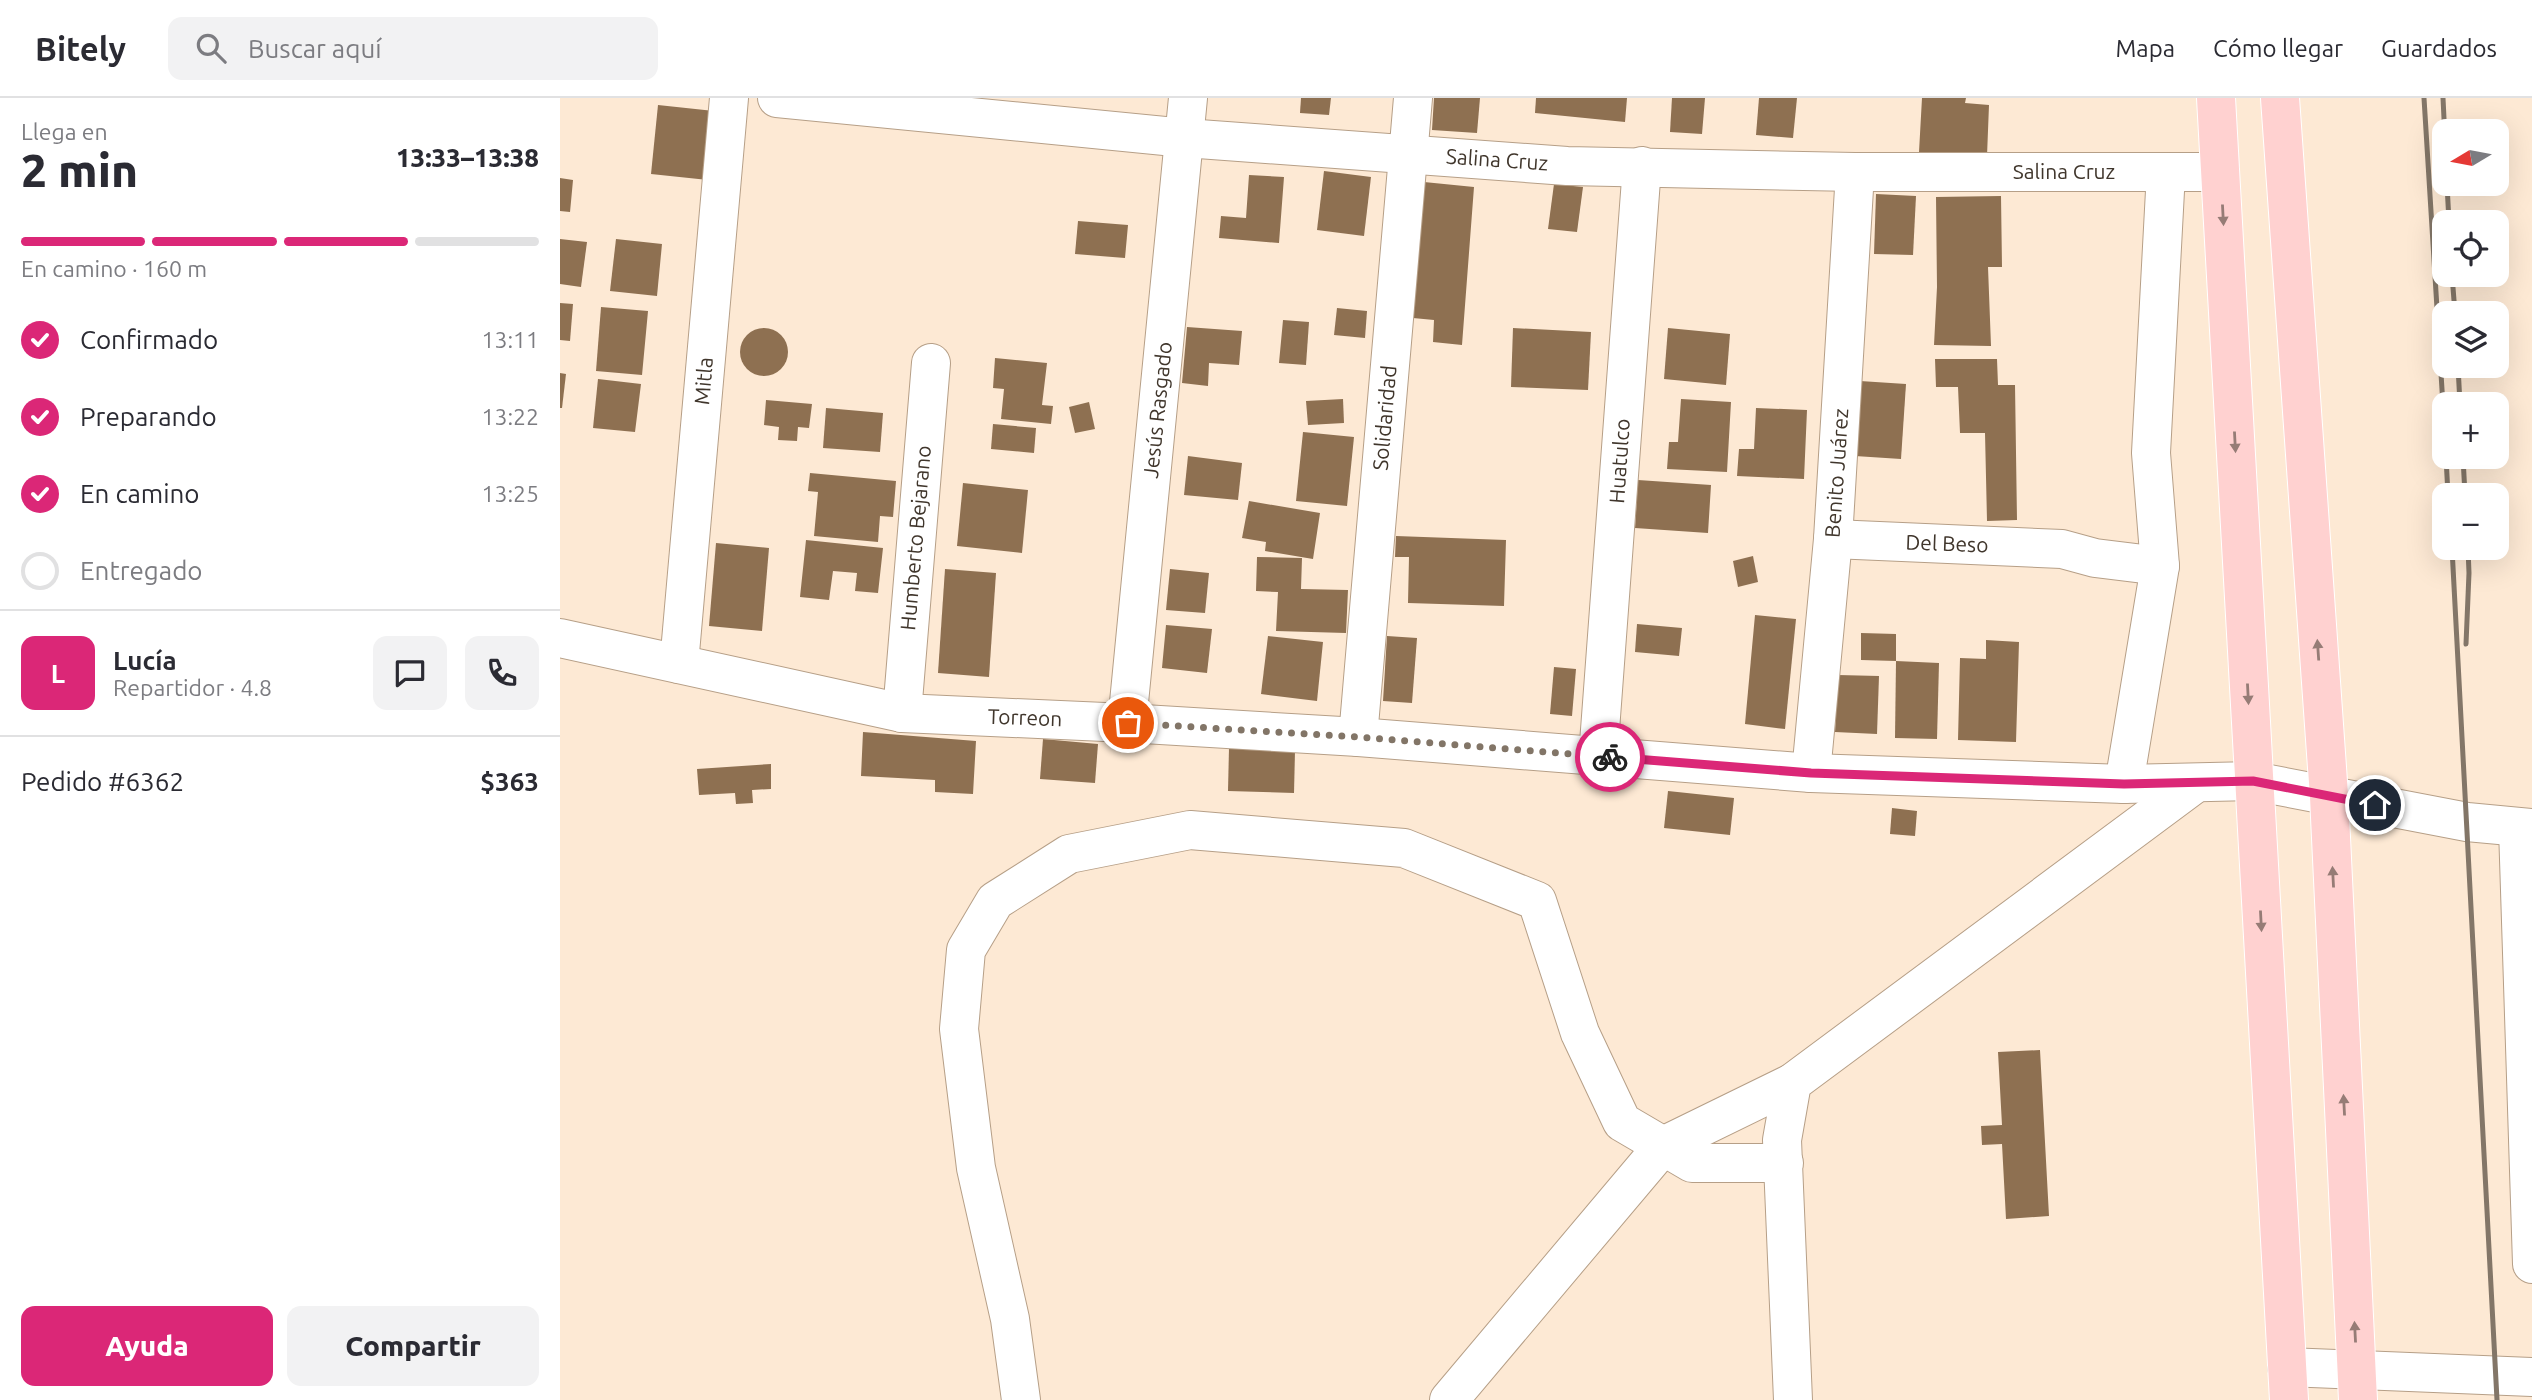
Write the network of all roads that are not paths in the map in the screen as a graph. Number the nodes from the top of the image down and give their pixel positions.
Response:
1 (729, 98) edge
2 (777, 98) edge
3 (1188, 98) edge
4 (1413, 98) edge
5 (2217, 98) edge
6 (2280, 98) edge
7 (1185, 138) junction
8 (1408, 154) junction
9 (1642, 166) junction
10 (1854, 172) junction
11 (2166, 172) junction
12 (2220, 172) junction
13 (931, 363) dead end
14 (1833, 539) junction
15 (2160, 566) junction
16 (560, 638) edge
17 (679, 664) junction
18 (902, 713) junction
19 (1128, 723) junction
20 (1357, 737) junction
21 (1598, 757) junction
22 (1811, 773) junction
23 (2253, 781) junction
24 (2196, 783) junction
25 (2124, 784) junction
26 (2329, 796) junction
27 (2525, 828) edge
28 (1792, 1083) junction
29 (1663, 1146) junction
30 (1784, 1163) junction
31 (2532, 1264) edge
32 (2532, 1377) edge
33 (2288, 1383) edge
34 (2357, 1385) edge
35 (1021, 1400) edge
36 (1449, 1400) edge
37 (1793, 1400) edge

1 - 17 street, Mitla
2 - 7 street, Salina Cruz
3 - 7 street, Jesús Rasgado
4 - 8 street, Solidaridad
5 - 12 main road
26 -> 6 main road
7 - 8 street, Salina Cruz
7 - 19 street, Jesús Rasgado
8 - 9 street, Salina Cruz
8 - 20 street, Solidaridad
9 - 10 street, Salina Cruz
9 - 21 street, Huatulco
10 - 11 street, Salina Cruz
10 - 14 street, Benito Juárez
11 - 12 street, Salina Cruz
11 - 15 street
12 -> 23 main road
13 - 18 street, Humberto Bejarano
14 - 15 street, Del Beso
14 - 22 street, Benito Juárez
15 - 25 street
16 - 17 street, Torreon
17 - 18 street, Torreon
18 - 19 street, Torreon
19 - 20 street, Torreon
20 - 21 street, Torreon
21 - 22 street, Torreon
22 - 25 street, Torreon
23 - 24 street, Torreon
23 - 26 street, Torreon
23 -> 33 main road
24 - 25 street, Torreon
24 - 28 street
26 - 27 street, Torreon
34 -> 26 main road
27 - 31 street
28 - 29 street
28 - 30 street
29 - 30 street
29 - 35 street
29 - 36 street
30 - 37 street
32 - 34 street
33 - 34 street

